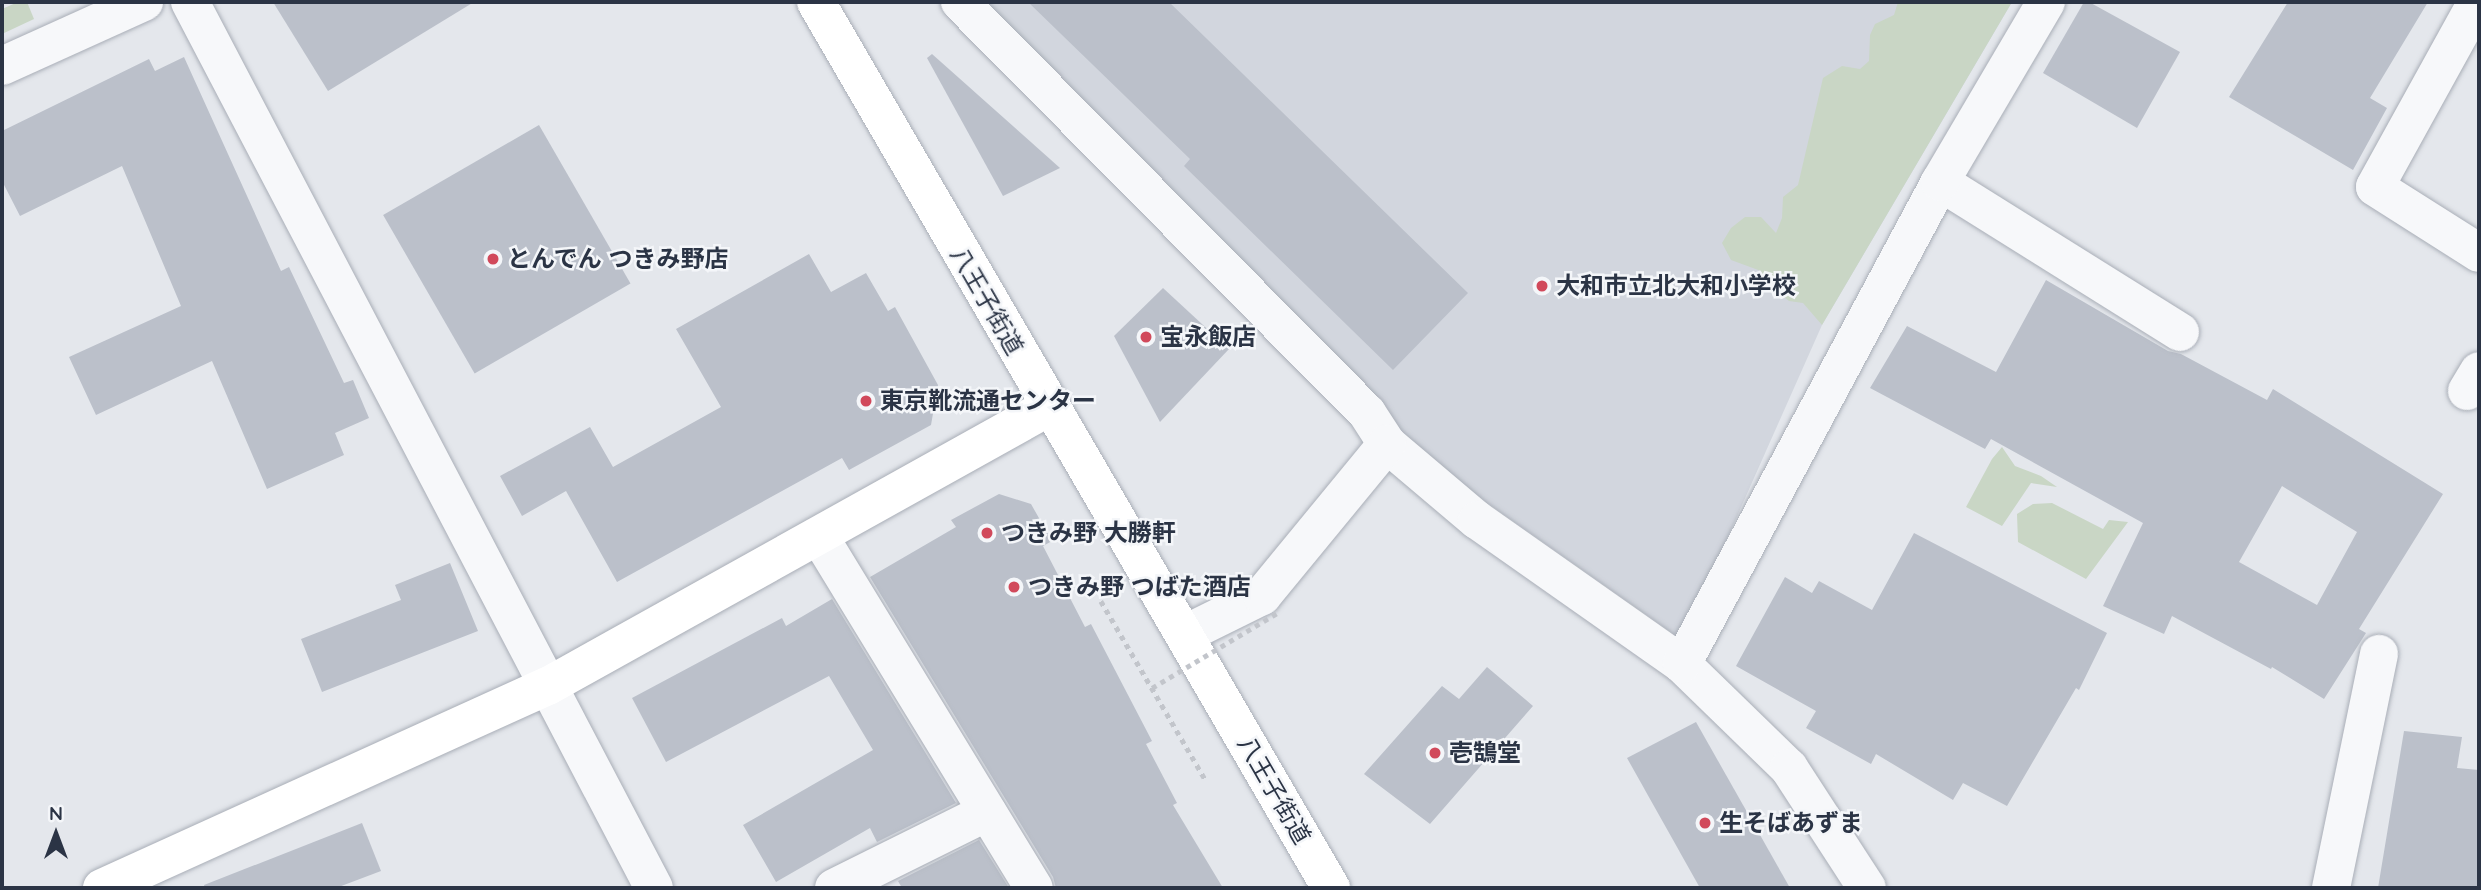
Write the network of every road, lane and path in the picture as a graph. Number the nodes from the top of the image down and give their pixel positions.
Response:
1 (144, 2) edge
2 (190, 2) edge
3 (816, 2) edge
4 (960, 2) edge
5 (2046, 2) edge
6 (2477, 2) edge
7 (2, 66) edge
8 (1940, 182) junction
9 (2479, 253) edge
10 (2180, 332) dead end
11 (1049, 407) junction
12 (1387, 444) junction
13 (819, 536) junction
14 (1101, 601) dead end
15 (1279, 612) dead end
16 (1185, 634) junction
17 (2379, 654) dead end
18 (1682, 664) junction
19 (548, 686) junction
20 (1152, 688) junction
21 (1205, 779) dead end
22 (987, 812) junction
23 (102, 888) edge
24 (654, 888) edge
25 (834, 888) edge
26 (1034, 888) edge
27 (1331, 888) edge
28 (1867, 888) edge
29 (2331, 888) edge

1 - 7 street
2 - 19 street
3 - 11 street, 八王子街道
4 - 12 street
5 - 8 street
6 - 9 street
8 - 10 street
8 - 18 street
11 - 13 street
11 - 16 street, 八王子街道
12 - 16 street
12 - 18 street
13 - 19 street
13 - 22 street
14 - 20 path
15 - 20 path, bridge
16 - 27 street, 八王子街道
17 - 29 street
18 - 28 street
19 - 23 street
19 - 24 street
20 - 21 path
22 - 25 street
22 - 26 street

